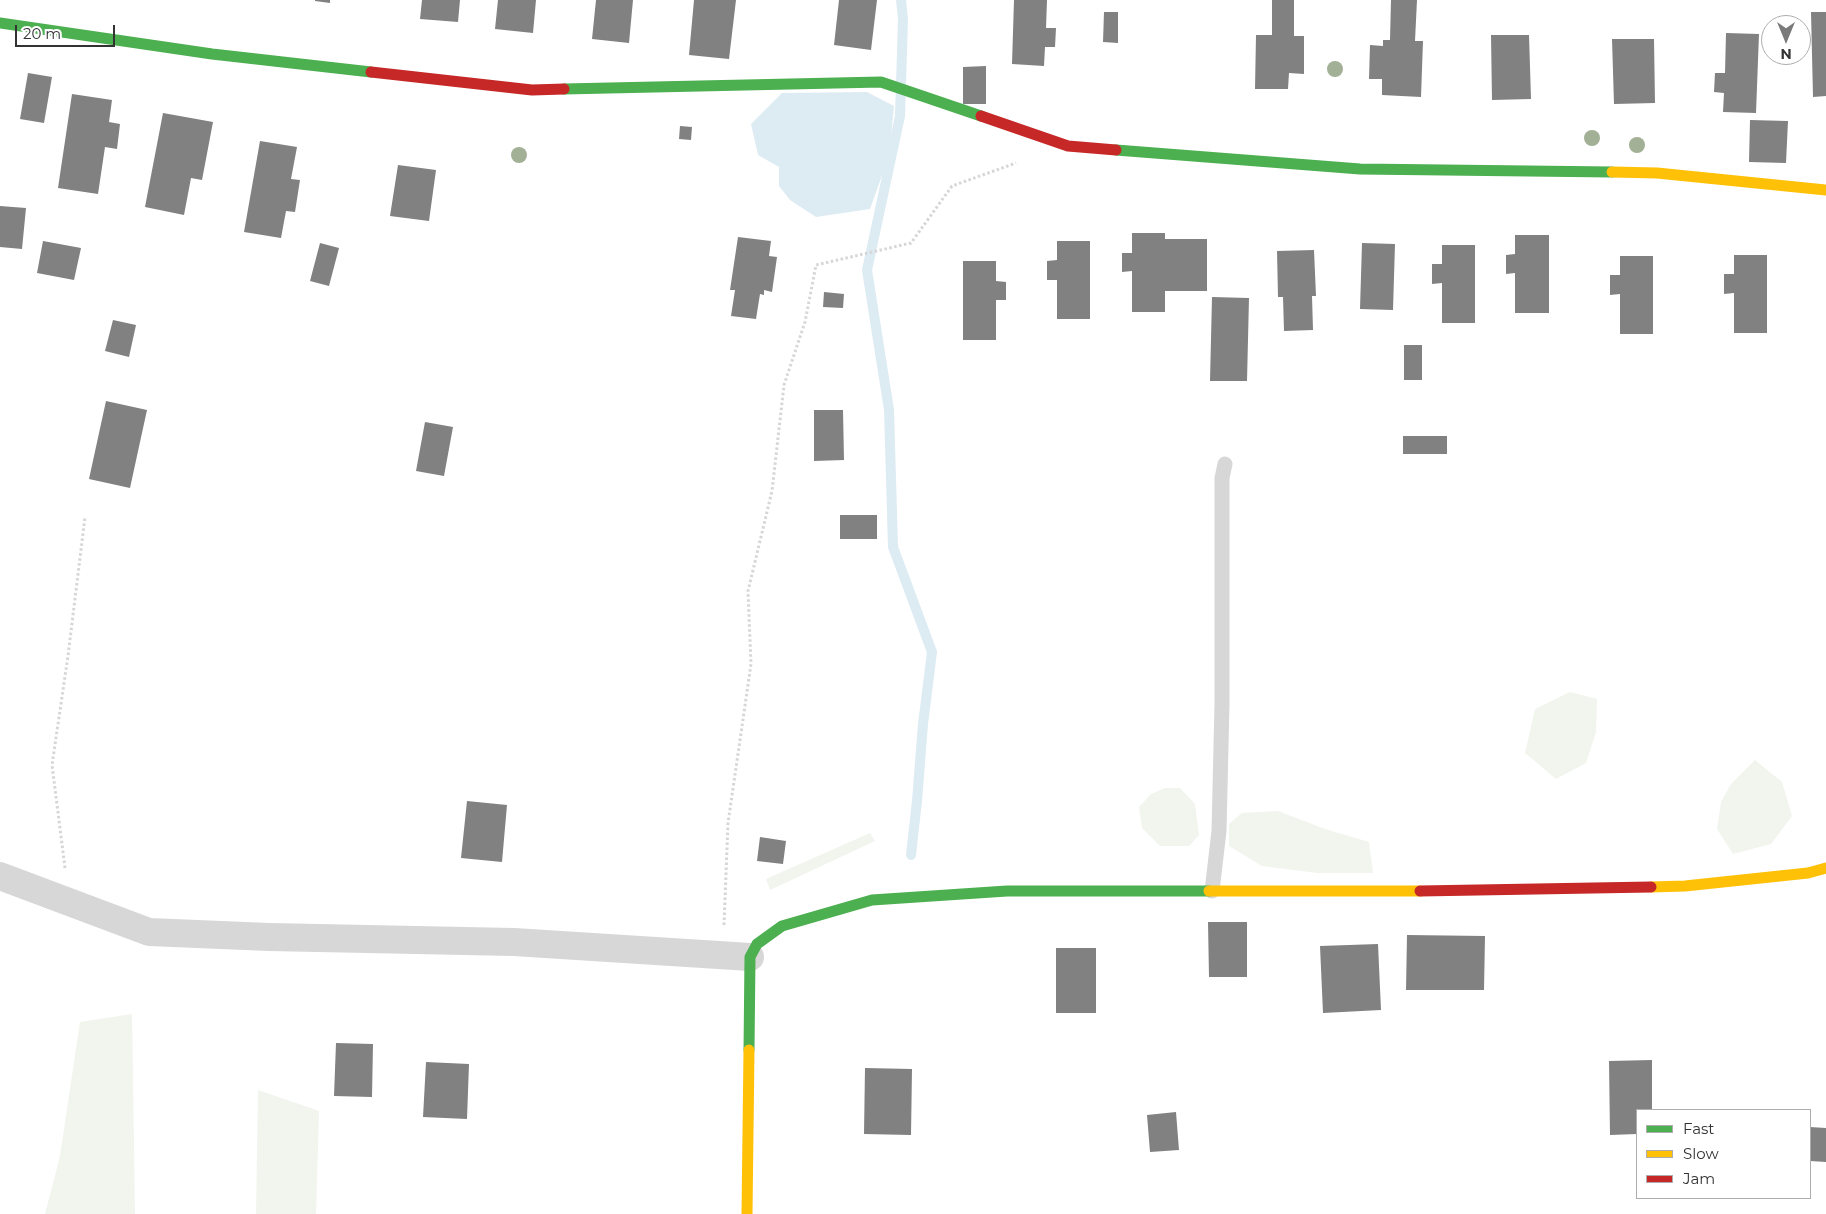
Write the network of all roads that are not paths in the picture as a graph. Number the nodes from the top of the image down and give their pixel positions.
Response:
1 (0, 23) edge
2 (1826, 190) edge
3 (1225, 464) dead end
4 (1826, 868) edge
5 (0, 876) edge
6 (1212, 891) junction
7 (753, 951) junction
8 (747, 1214) edge

1 - 2 street
3 - 6 lane
4 - 6 street
5 - 7 street
6 - 7 street
7 - 8 street

